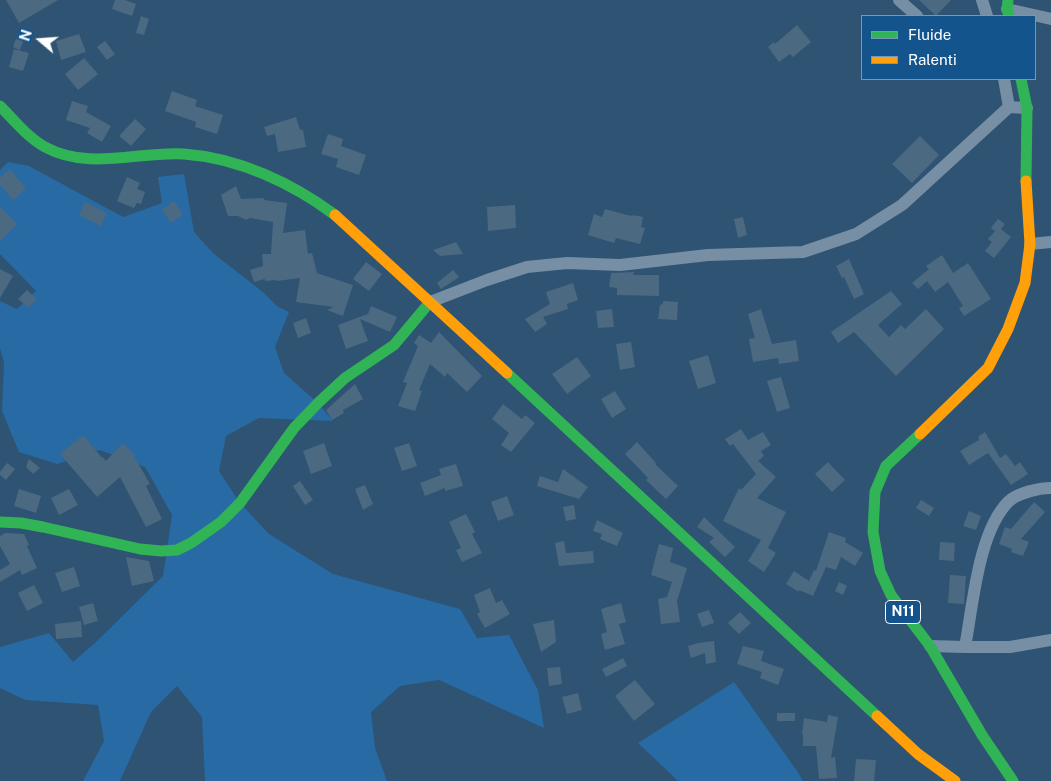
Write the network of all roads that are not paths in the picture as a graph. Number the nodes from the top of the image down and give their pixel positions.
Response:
1 (899, 0) edge
2 (982, 0) edge
3 (1008, 8) edge
4 (916, 15) edge
5 (986, 15) edge
6 (1035, 15) edge
7 (1036, 15) edge
8 (1051, 19) edge
9 (1004, 80) edge
10 (1021, 80) edge
11 (0, 106) edge
12 (1009, 107) junction
13 (1027, 108) junction
14 (1051, 242) edge
15 (1030, 244) junction
16 (430, 302) junction
17 (1051, 488) edge
18 (0, 522) edge
19 (1051, 640) edge
20 (930, 646) junction
21 (965, 648) junction
22 (944, 777) edge
23 (955, 781) edge
24 (1013, 781) edge

1 - 4 street
2 - 5 street
3 - 6 street
7 - 8 street
9 - 12 street
10 - 13 main road, N11
11 - 16 main road
12 - 13 street
12 - 16 street
13 - 15 main road, N11
14 - 15 street
15 - 20 main road, N11
16 - 18 main road
16 - 22 main road
17 - 21 street
19 - 21 street
20 - 21 street
20 - 24 main road, N11
22 - 23 main road

